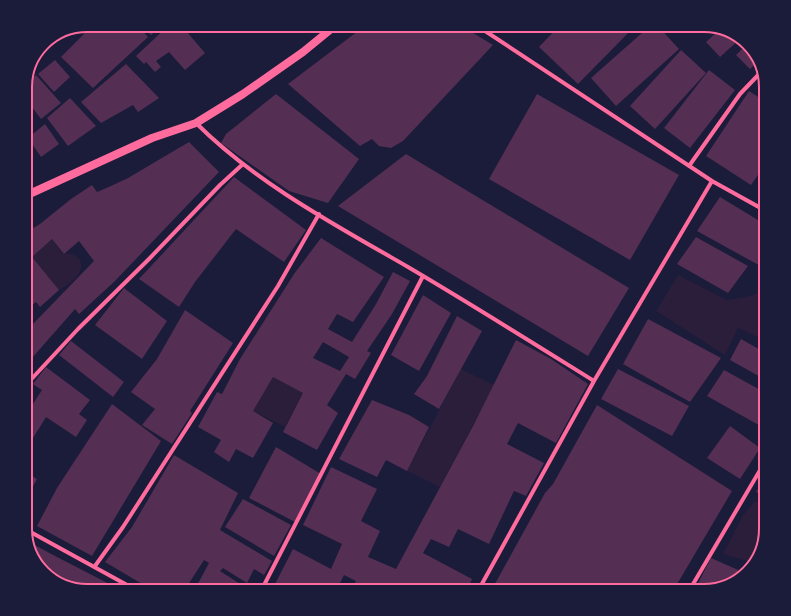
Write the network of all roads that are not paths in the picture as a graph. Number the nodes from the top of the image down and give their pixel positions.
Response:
1 (327, 32) edge
2 (487, 32) edge
3 (758, 76) edge
4 (196, 123) junction
5 (243, 164) junction
6 (690, 166) junction
7 (712, 181) junction
8 (32, 193) edge
9 (759, 206) edge
10 (319, 214) junction
11 (423, 276) junction
12 (32, 378) edge
13 (594, 382) junction
14 (759, 472) edge
15 (32, 533) edge
16 (95, 566) junction
17 (126, 584) edge
18 (265, 584) edge
19 (482, 584) edge
20 (693, 584) edge

1 - 4 main road
2 - 6 street
3 - 6 street
4 - 5 street
4 - 8 main road
5 - 10 street
5 - 12 street
6 - 7 street
7 - 9 street
7 - 13 street
10 - 11 street
10 - 16 street
11 - 13 street
11 - 18 street
13 - 19 street
14 - 20 street
15 - 16 street
16 - 17 street

